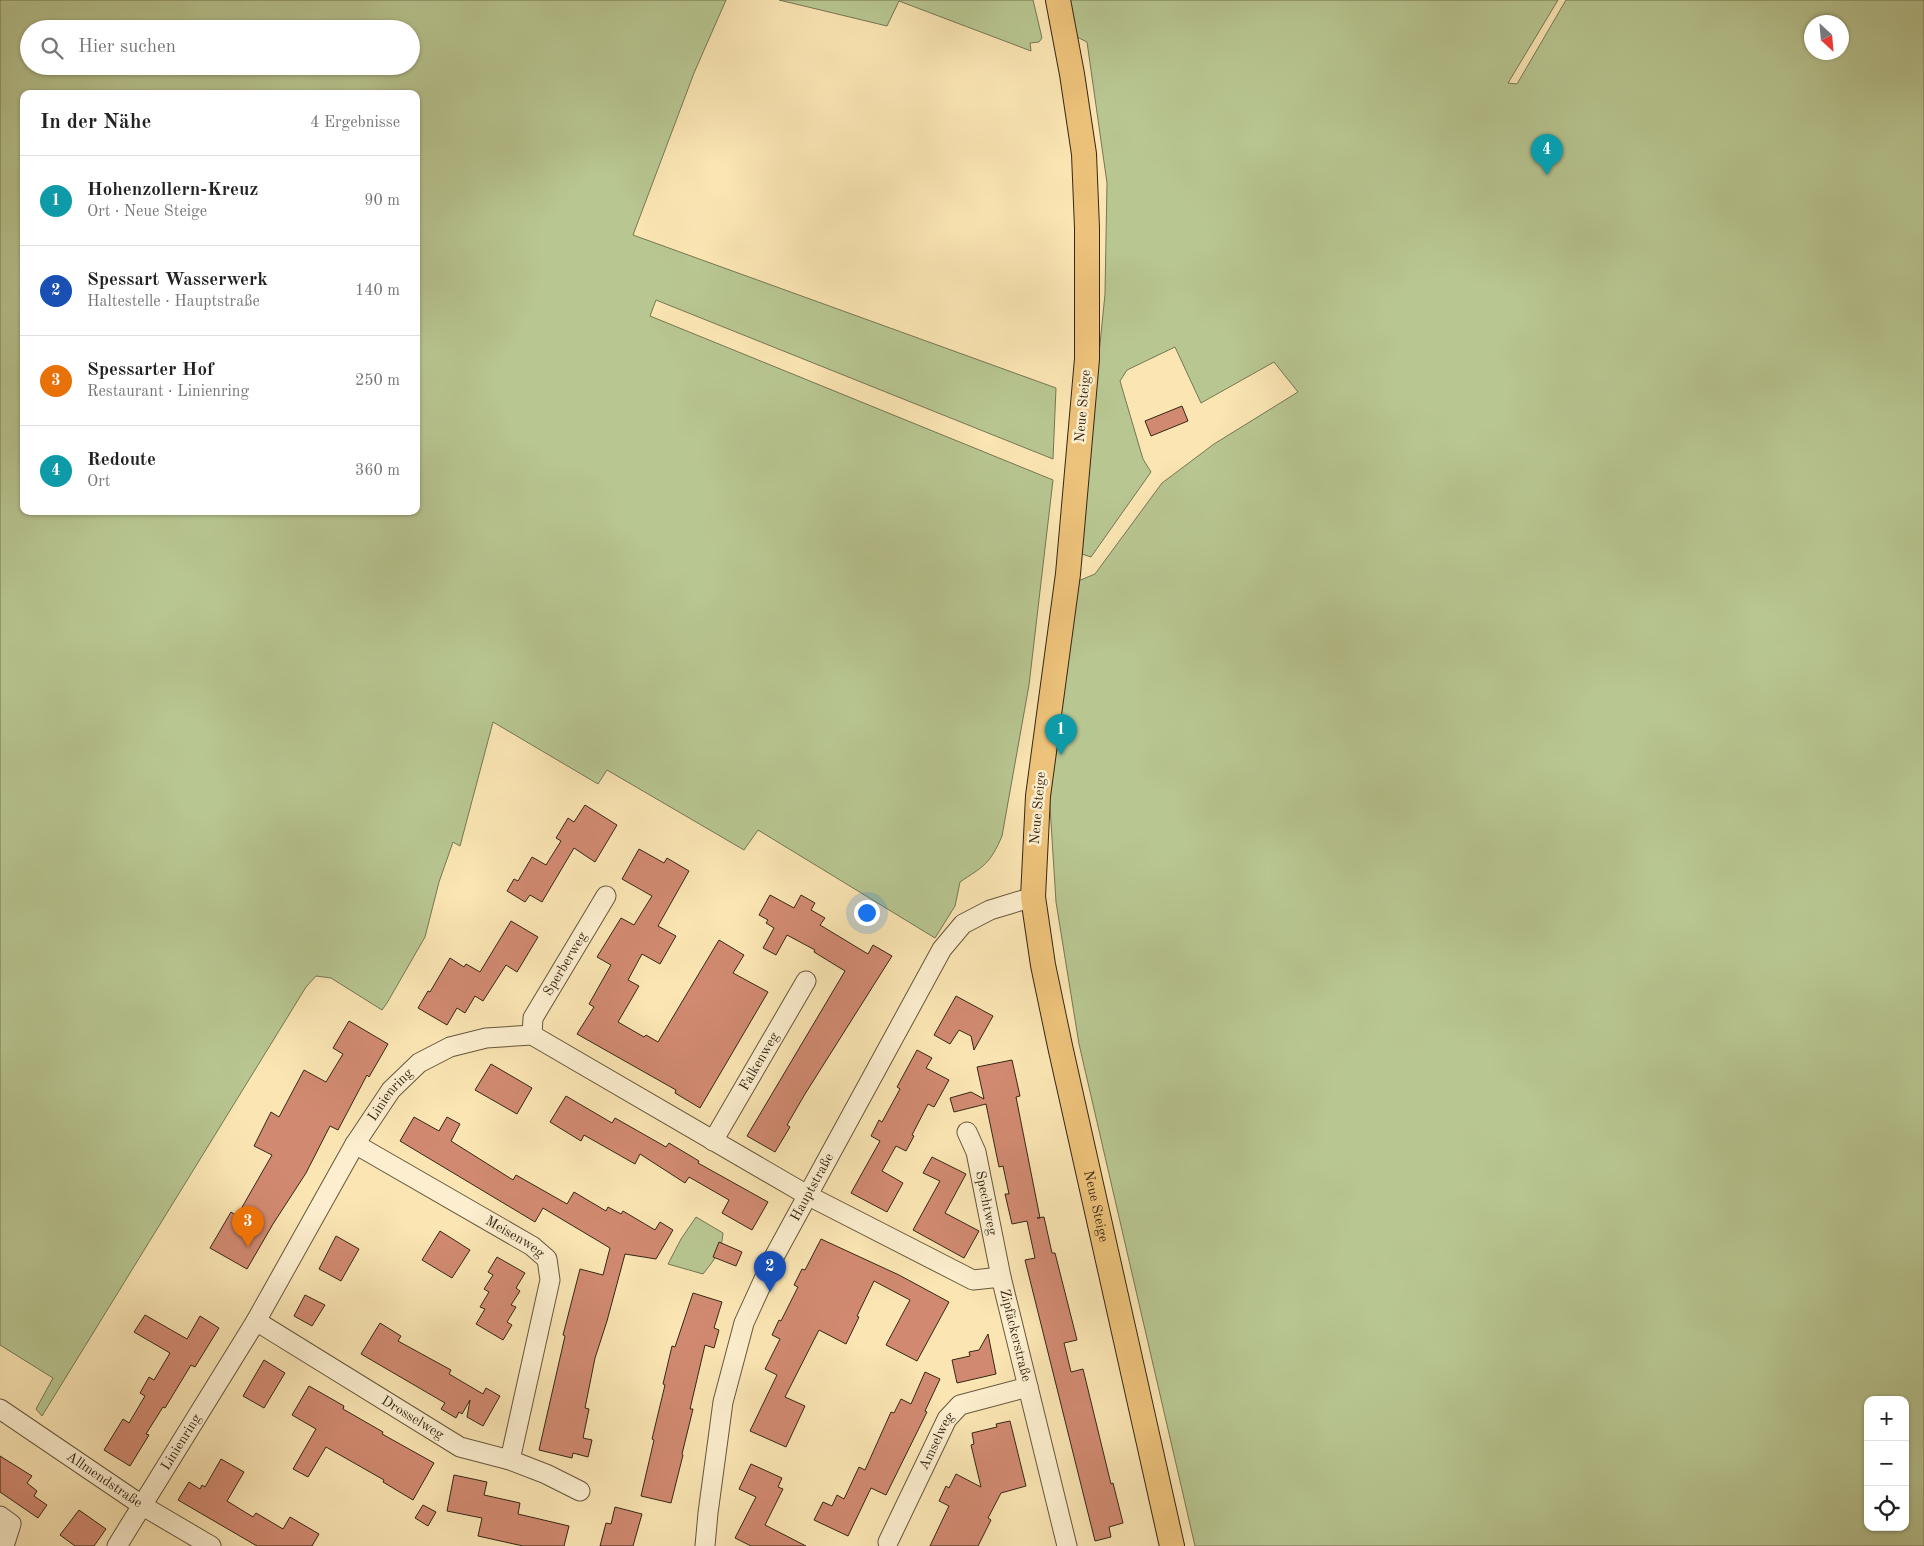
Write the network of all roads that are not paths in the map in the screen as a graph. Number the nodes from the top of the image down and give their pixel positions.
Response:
1 (1058, 0) edge
2 (606, 896) dead end
3 (1033, 898) junction
4 (806, 981) dead end
5 (532, 1035) junction
6 (966, 1132) dead end
7 (713, 1141) junction
8 (355, 1144) junction
9 (807, 1195) junction
10 (1001, 1276) junction
11 (256, 1321) junction
12 (1028, 1387) junction
13 (0, 1409) edge
14 (510, 1460) junction
15 (580, 1491) dead end
16 (143, 1506) junction
17 (0, 1516) edge
18 (888, 1542) dead end
19 (4, 1546) edge
20 (118, 1546) edge
21 (211, 1546) edge
22 (705, 1546) edge
23 (1067, 1546) edge
24 (1172, 1546) edge

1 - 3 main road, Neue Steige
2 - 5 street, Sperberweg
3 - 9 street, Hauptstraße
3 - 24 main road, Neue Steige
4 - 7 street, Falkenweg
5 - 7 street
5 - 8 street, Linienring
6 - 10 street, Spechtweg
7 - 9 street
8 - 11 street, Linienring
8 - 14 street, Meisenweg
9 - 10 street, Zipfäckerstraße
9 - 22 street, Hauptstraße
10 - 12 street, Zipfäckerstraße
11 - 14 street, Drosselweg
11 - 16 street, Linienring
12 - 18 street, Amselweg
12 - 23 street, Zipfäckerstraße
13 - 16 street, Allmendstraße
14 - 15 street, Drosselweg
16 - 20 street, Linienring
16 - 21 street, Allmendstraße
17 - 19 street

